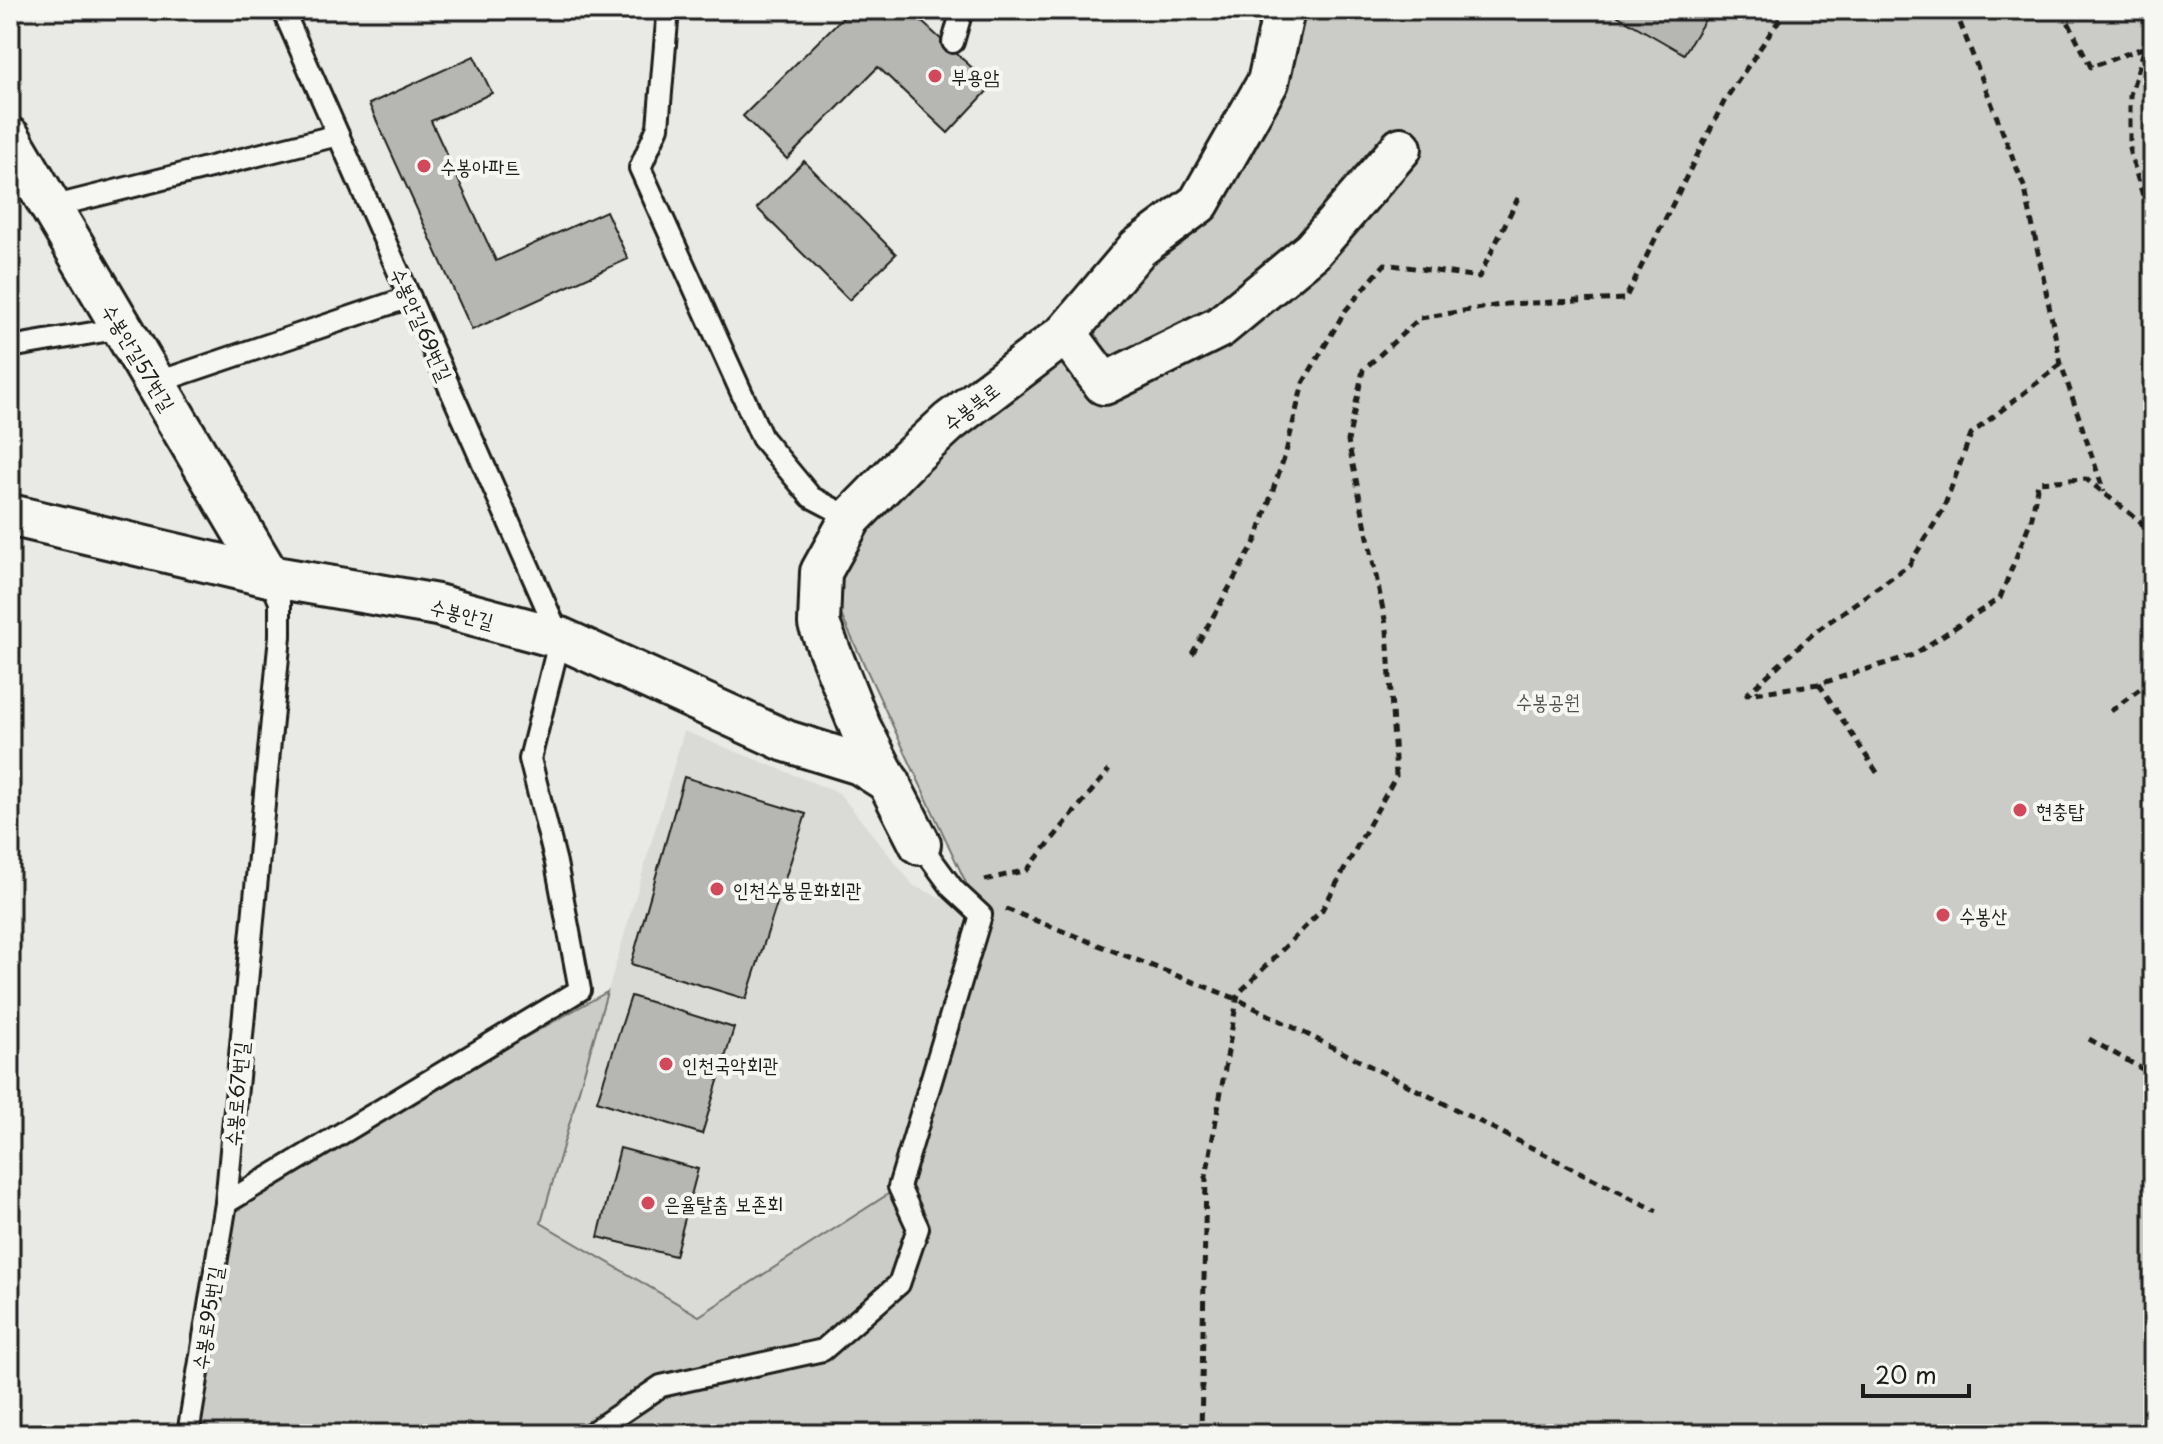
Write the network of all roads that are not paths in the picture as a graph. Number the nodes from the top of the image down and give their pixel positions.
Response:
1 (283, 10) edge
2 (668, 10) edge
3 (962, 10) edge
4 (1284, 10) edge
5 (953, 42) dead end
6 (338, 135) junction
7 (1401, 148) dead end
8 (14, 152) edge
9 (51, 207) junction
10 (410, 297) junction
11 (122, 328) junction
12 (1066, 333) junction
13 (10, 347) edge
14 (155, 383) junction
15 (10, 515) edge
16 (851, 518) junction
17 (269, 576) junction
18 (560, 638) junction
19 (890, 783) junction
20 (920, 844) joint
21 (226, 1203) junction
22 (188, 1434) edge
23 (590, 1434) edge

1 - 6 lane, 수봉안길69번길
2 - 16 lane
3 - 5 lane
4 - 12 street, 수봉북로
6 - 9 lane
6 - 10 lane, 수봉안길69번길
7 - 12 street
8 - 9 street, 수봉안길57번길
9 - 11 street, 수봉안길57번길
10 - 14 lane
10 - 18 lane, 수봉안길69번길
11 - 13 lane
11 - 14 street, 수봉안길57번길
12 - 16 street, 수봉북로
14 - 17 street, 수봉안길57번길
15 - 17 street, 수봉안길
16 - 19 street, 수봉북로
17 - 18 street, 수봉안길
17 - 21 lane, 수봉로67번길
18 - 19 street, 수봉안길
18 - 21 lane
19 - 20 street, 수봉북로
20 - 23 lane
21 - 22 lane, 수봉로95번길

